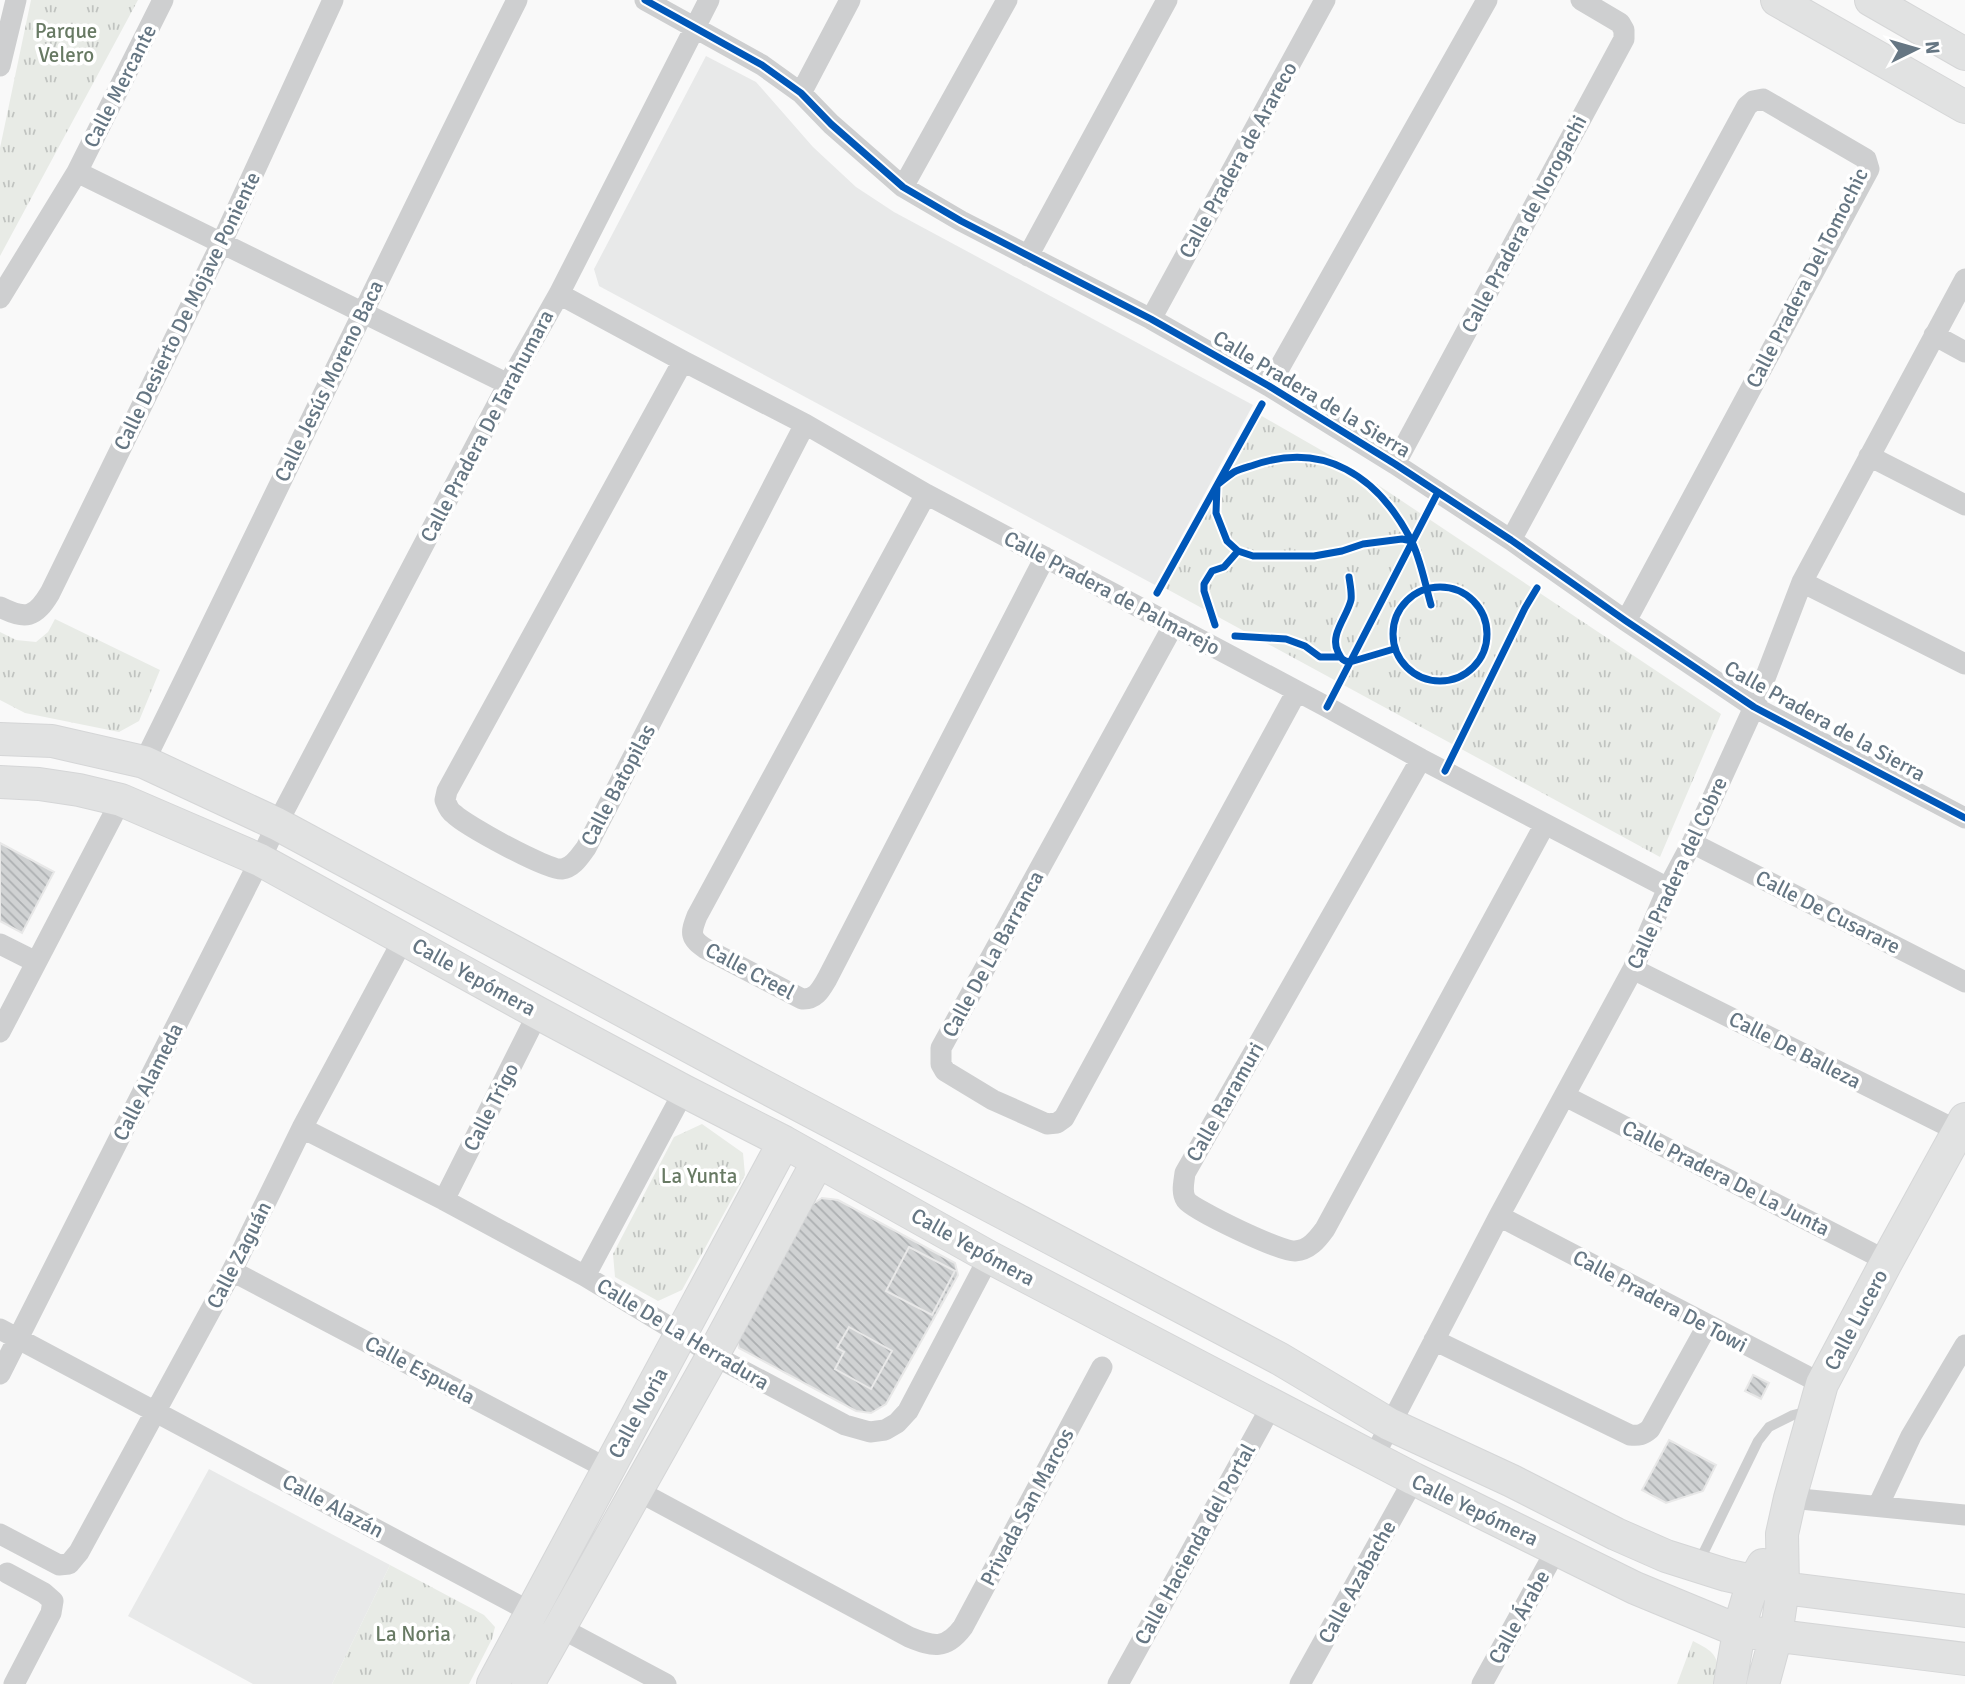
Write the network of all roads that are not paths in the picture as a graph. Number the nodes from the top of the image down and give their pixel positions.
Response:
1 (163, 0) edge
2 (332, 0) edge
3 (517, 0) edge
4 (645, 0) edge
5 (709, 0) edge
6 (850, 0) edge
7 (1007, 0) edge
8 (1167, 0) edge
9 (1325, 0) edge
10 (1487, 0) edge
11 (1581, 0) edge
12 (1777, 0) edge
13 (1871, 0) edge
14 (10, 7) edge
15 (695, 28) junction
16 (1965, 54) edge
17 (0, 66) edge
18 (801, 93) junction
19 (1965, 107) edge
20 (76, 172) junction
21 (903, 187) junction
22 (221, 244) junction
23 (1028, 256) junction
24 (1965, 279) edge
25 (559, 294) junction
26 (0, 298) edge
27 (362, 311) junction
28 (1151, 319) junction
29 (1934, 335) junction
30 (1965, 352) edge
31 (683, 362) junction
32 (508, 384) junction
33 (1269, 386) junction
34 (805, 424) junction
35 (1869, 456) junction
36 (1395, 464) junction
37 (926, 494) junction
38 (1965, 505) edge
39 (1511, 540) junction
40 (1045, 557) junction
41 (1802, 582) junction
42 (0, 607) edge
43 (1626, 621) junction
44 (1173, 626) junction
45 (1965, 664) edge
46 (1297, 691) junction
47 (1754, 707) junction
48 (0, 739) edge
49 (1421, 759) junction
50 (144, 762) junction
51 (0, 782) edge
52 (121, 800) junction
53 (1965, 818) edge
54 (277, 824) junction
55 (1545, 824) junction
56 (1692, 844) junction
57 (260, 860) junction
58 (1668, 888) junction
59 (404, 938) junction
60 (0, 943) edge
61 (36, 962) junction
62 (1633, 969) junction
63 (1965, 982) edge
64 (538, 1013) junction
65 (0, 1032) edge
66 (684, 1091) junction
67 (1565, 1096) junction
68 (1961, 1125) edge
69 (302, 1128) junction
70 (784, 1142) junction
71 (818, 1161) junction
72 (444, 1200) junction
73 (1499, 1216) junction
74 (989, 1257) junction
75 (1887, 1261) junction
76 (232, 1270) junction
77 (585, 1276) junction
78 (1707, 1326) junction
79 (0, 1329) edge
80 (681, 1334) junction
81 (19, 1340) junction
82 (1434, 1340) junction
83 (1965, 1345) edge
84 (712, 1355) junction
85 (1102, 1367) dead end
86 (0, 1374) edge
87 (1819, 1396) junction
88 (1272, 1405) junction
89 (155, 1410) junction
90 (1389, 1424) junction
91 (1373, 1458) junction
92 (608, 1469) junction
93 (1414, 1479) junction
94 (636, 1490) junction
95 (1790, 1498) junction
96 (1878, 1506) junction
97 (1965, 1515) edge
98 (0, 1534) edge
99 (1556, 1550) junction
100 (1696, 1566) junction
101 (7, 1573) dead end
102 (1768, 1585) junction
103 (1965, 1611) edge
104 (531, 1612) junction
105 (559, 1627) junction
106 (1739, 1631) junction
107 (1776, 1636) junction
108 (1959, 1661) edge
109 (14, 1684) edge
110 (493, 1684) edge
111 (528, 1684) edge
112 (666, 1684) edge
113 (1118, 1684) edge
114 (1300, 1684) edge
115 (1482, 1684) edge
116 (1730, 1684) edge
117 (1763, 1684) edge

1 - 20 street, Calle Mercante
2 - 22 street, Calle Desierto De Mojave Poniente
3 - 27 street, Calle Jesús Moreno Baca
4 - 15 street, Calle Pradera de la Sierra
5 - 15 street, Calle Pradera De Tarahumara
6 - 18 street
7 - 21 street
8 - 23 street
9 - 28 street, Calle Pradera de Arareco
10 - 33 street
11 - 36 street, Calle Pradera de Norogachi
12 - 19 main road
13 - 16 main road
14 - 17 street
15 - 18 street, Calle Pradera de la Sierra
15 - 25 street, Calle Pradera De Tarahumara
18 - 21 street, Calle Pradera de la Sierra
20 - 22 street, Calle Mercante
20 - 26 street, Calle Mercante
21 - 23 street, Calle Pradera de la Sierra
22 - 27 street, Calle Mercante
22 - 42 street, Calle Desierto De Mojave Poniente
23 - 28 street, Calle Pradera de la Sierra
24 - 29 street, Calle Pradera del Cobre
25 - 31 street, Calle Pradera de Palmarejo
25 - 32 street, Calle Pradera De Tarahumara
27 - 32 street, Calle Mercante
27 - 50 street, Calle Jesús Moreno Baca
28 - 33 street, Calle Pradera de la Sierra
29 - 30 street
29 - 35 street, Calle Pradera del Cobre
31 - 34 street, Calle Pradera de Palmarejo
31 - 34 street, Calle Batopilas
32 - 54 street, Calle Pradera De Tarahumara
33 - 36 street, Calle Pradera de la Sierra
34 - 37 street, Calle Pradera de Palmarejo
35 - 38 street
35 - 41 street, Calle Pradera del Cobre
36 - 39 street, Calle Pradera de la Sierra
37 - 40 street, Calle Pradera de Palmarejo
37 - 40 street, Calle Creel
39 - 43 street, Calle Pradera de la Sierra
39 - 43 street, Calle Pradera Del Tomochic
40 - 44 street, Calle Pradera de Palmarejo
41 - 45 street
41 - 47 street, Calle Pradera del Cobre
43 - 47 street, Calle Pradera de la Sierra
44 - 46 street, Calle Pradera de Palmarejo
44 - 46 street, Calle De La Barranca
46 - 49 street, Calle Pradera de Palmarejo
47 - 53 street, Calle Pradera de la Sierra
47 - 56 street, Calle Pradera del Cobre
48 - 50 main road, Calle Yepómera
49 - 55 street, Calle Pradera de Palmarejo
49 - 55 street, Calle Raramuri
50 - 54 main road, Calle Yepómera
51 - 52 main road, Calle Yepómera
52 - 57 main road, Calle Yepómera
52 - 61 street
54 - 57 street, Calle Alameda
54 - 90 main road, Calle Yepómera
55 - 58 street, Calle Pradera de Palmarejo
56 - 58 street, Calle Pradera del Cobre
56 - 63 street, Calle De Cusarare
57 - 59 main road, Calle Yepómera
57 - 81 street, Calle Alameda
58 - 62 street, Calle Pradera del Cobre
59 - 64 main road, Calle Yepómera
59 - 69 street, Calle Zaguán
60 - 61 street
61 - 65 street
62 - 67 street, Calle Pradera del Cobre
62 - 68 street, Calle De Balleza
64 - 66 main road, Calle Yepómera
64 - 72 street, Calle Trigo
66 - 70 main road, Calle Yepómera
66 - 77 street
67 - 73 street, Calle Pradera del Cobre
67 - 75 street, Calle Pradera De La Junta
68 - 75 main road, Calle Lucero
69 - 72 street, Calle De La Herradura
69 - 76 street, Calle Zaguán
70 - 71 main road, Calle Yepómera
70 - 80 main road, Calle Noria
71 - 74 main road, Calle Yepómera
71 - 84 main road, Calle Noria
72 - 77 street, Calle De La Herradura
73 - 78 street, Calle Pradera De Towi
73 - 82 street, Calle Pradera del Cobre
74 - 84 street, Calle De La Herradura
74 - 88 main road, Calle Yepómera
75 - 87 main road, Calle Lucero
76 - 89 street, Calle Zaguán
76 - 92 street, Calle Espuela
77 - 80 street, Calle De La Herradura
78 - 82 street
78 - 87 street, Calle Pradera De Towi
79 - 81 street, Calle Alazán
80 - 84 street, Calle De La Herradura
80 - 92 main road, Calle Noria
81 - 86 street, Calle Alameda
81 - 89 street, Calle Alazán
82 - 90 street, Calle Pradera del Cobre
83 - 96 street
84 - 94 main road, Calle Noria
85 - 94 street, Privada San Marcos
87 - 95 main road, Calle Lucero
87 - 100 lane
88 - 91 main road, Calle Yepómera
88 - 113 street, Calle Hacienda del Portal
89 - 98 street, Calle Zaguán
89 - 104 street, Calle Alazán
90 - 91 street, Calle Pradera del Cobre
90 - 100 main road, Calle Yepómera
91 - 93 main road, Calle Yepómera
92 - 104 main road, Calle Noria
93 - 99 main road, Calle Yepómera
93 - 114 street, Calle Azabache
94 - 105 main road, Calle Noria
95 - 96 street
95 - 102 main road, Calle Lucero
96 - 97 street
99 - 106 main road, Calle Yepómera
99 - 115 street, Calle Árabe
100 - 102 main road, Calle Yepómera
101 - 109 street
102 - 103 main road, Calle Yepómera
102 - 106 main road
102 - 107 main road
104 - 105 street, Calle Alazán
104 - 110 main road, Calle Noria
105 - 111 main road, Calle Noria
105 - 112 street, Calle Alazán
106 - 107 main road, Calle Yepómera
106 - 116 main road
107 - 108 main road, Calle Yepómera
107 - 117 main road

